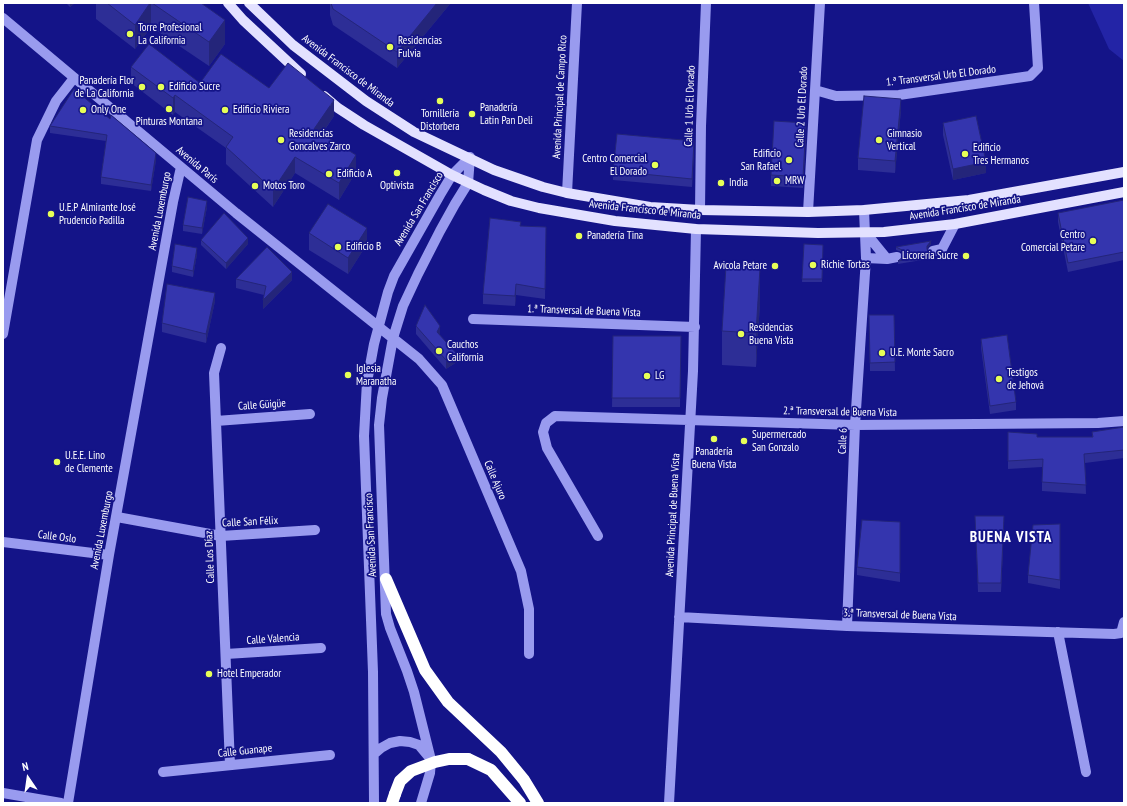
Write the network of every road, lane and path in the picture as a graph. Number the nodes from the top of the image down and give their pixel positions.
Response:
1 (228, 3) edge
2 (249, 3) edge
3 (577, 3) edge
4 (706, 3) edge
5 (820, 3) edge
6 (1034, 3) edge
7 (3, 18) edge
8 (74, 78) junction
9 (305, 79) edge
10 (316, 89) edge
11 (815, 90) junction
12 (470, 157) junction
13 (181, 168) junction
14 (1124, 172) edge
15 (452, 175) junction
16 (468, 183) junction
17 (1124, 192) edge
18 (567, 193) junction
19 (700, 210) junction
20 (864, 210) junction
21 (808, 212) junction
22 (955, 224) junction
23 (696, 229) junction
24 (865, 232) junction
25 (933, 251) dead end
26 (866, 258) junction
27 (473, 320) dead end
28 (695, 327) junction
29 (379, 328) junction
30 (3, 334) edge
31 (393, 338) junction
32 (221, 348) dead end
33 (310, 414) dead end
34 (216, 421) junction
35 (690, 421) junction
36 (1124, 421) edge
37 (855, 426) junction
38 (116, 517) junction
39 (315, 530) dead end
40 (221, 536) junction
41 (598, 536) dead end
42 (3, 542) edge
43 (109, 556) junction
44 (386, 579) junction
45 (679, 616) junction
46 (1124, 622) edge
47 (847, 626) junction
48 (1058, 632) junction
49 (321, 648) dead end
50 (226, 654) junction
51 (529, 654) dead end
52 (374, 754) junction
53 (330, 755) dead end
54 (431, 760) junction
55 (230, 765) junction
56 (163, 772) dead end
57 (1086, 772) dead end
58 (3, 793) edge
59 (394, 799) edge
60 (61, 803) edge
61 (68, 803) edge
62 (374, 803) edge
63 (421, 803) edge
64 (520, 803) edge
65 (538, 803) edge
66 (670, 803) edge

1 - 9 main road
2 - 12 main road, Avenida Francisco de Miranda
3 - 18 street, Avenida Principal de Campo Rico
4 - 19 street, Calle 1 Urb El Dorado
5 - 11 street, Calle 2 Urb El Dorado
6 - 11 street, 1.ª Transversal Urb El Dorado
7 - 8 street, Avenida París
8 - 13 street, Avenida París
8 - 30 street
10 - 15 main road, Avenida Francisco de Miranda
11 - 21 street, Calle 2 Urb El Dorado
12 - 15 street, Avenida San Francisco
12 - 16 street, Avenida San Francisco
12 - 18 main road, Avenida Francisco de Miranda
13 - 29 street, Avenida París
13 - 38 street, Avenida Luxemburgo
14 - 20 main road, Avenida Francisco de Miranda
15 - 16 main road, Avenida Francisco de Miranda
15 - 29 street, Avenida San Francisco
16 - 23 main road, Avenida Francisco de Miranda
16 - 31 street, Avenida San Francisco
17 - 22 main road, Avenida Francisco de Miranda
18 - 19 main road, Avenida Francisco de Miranda
19 - 21 main road, Avenida Francisco de Miranda
20 - 21 main road, Avenida Francisco de Miranda
20 - 24 street, Calle 6
22 - 24 main road, Avenida Francisco de Miranda
22 - 25 street
23 - 24 main road, Avenida Francisco de Miranda
23 - 28 street, Avenida Principal de Buena Vista
24 - 26 street, Calle 6
24 - 26 street
26 - 37 street, Calle 6
27 - 28 street, 1.ª Transversal de Buena Vista
28 - 35 street, Avenida Principal de Buena Vista
29 - 31 street, Avenida París
29 - 52 street, Avenida San Francisco
31 - 44 street, Avenida San Francisco
31 - 51 street, Calle Ajuro
32 - 34 street, Calle Los Díaz
33 - 34 street, Calle Güigüe
34 - 40 street, Calle Los Díaz
35 - 37 street, 2.ª Transversal de Buena Vista
35 - 41 street, 2.ª Transversal de Buena Vista
35 - 45 street, Avenida Principal de Buena Vista
36 - 37 street, 2.ª Transversal de Buena Vista
37 - 47 street, Calle 6
38 - 40 street, Calle San Félix
38 - 43 street, Avenida Luxemburgo
39 - 40 street, Calle San Félix
40 - 50 street, Calle Los Díaz
42 - 43 street, Calle Oslo
43 - 61 street, Avenida Luxemburgo
44 - 54 street, Avenida San Francisco
44 - 65 highway
45 - 47 street, 3.ª Transversal de Buena Vista
45 - 66 street, Avenida Principal de Buena Vista
46 - 48 street, 3.ª Transversal de Buena Vista
47 - 48 street, 3.ª Transversal de Buena Vista
48 - 57 street
49 - 50 street, Calle Valencia
50 - 55 street, Calle Los Díaz
52 - 54 street
52 - 62 street, Avenida San Francisco
53 - 55 street, Calle Guanape
54 - 63 street, Avenida San Francisco
55 - 56 street, Calle Guanape
58 - 60 street
59 - 64 highway, bridge

